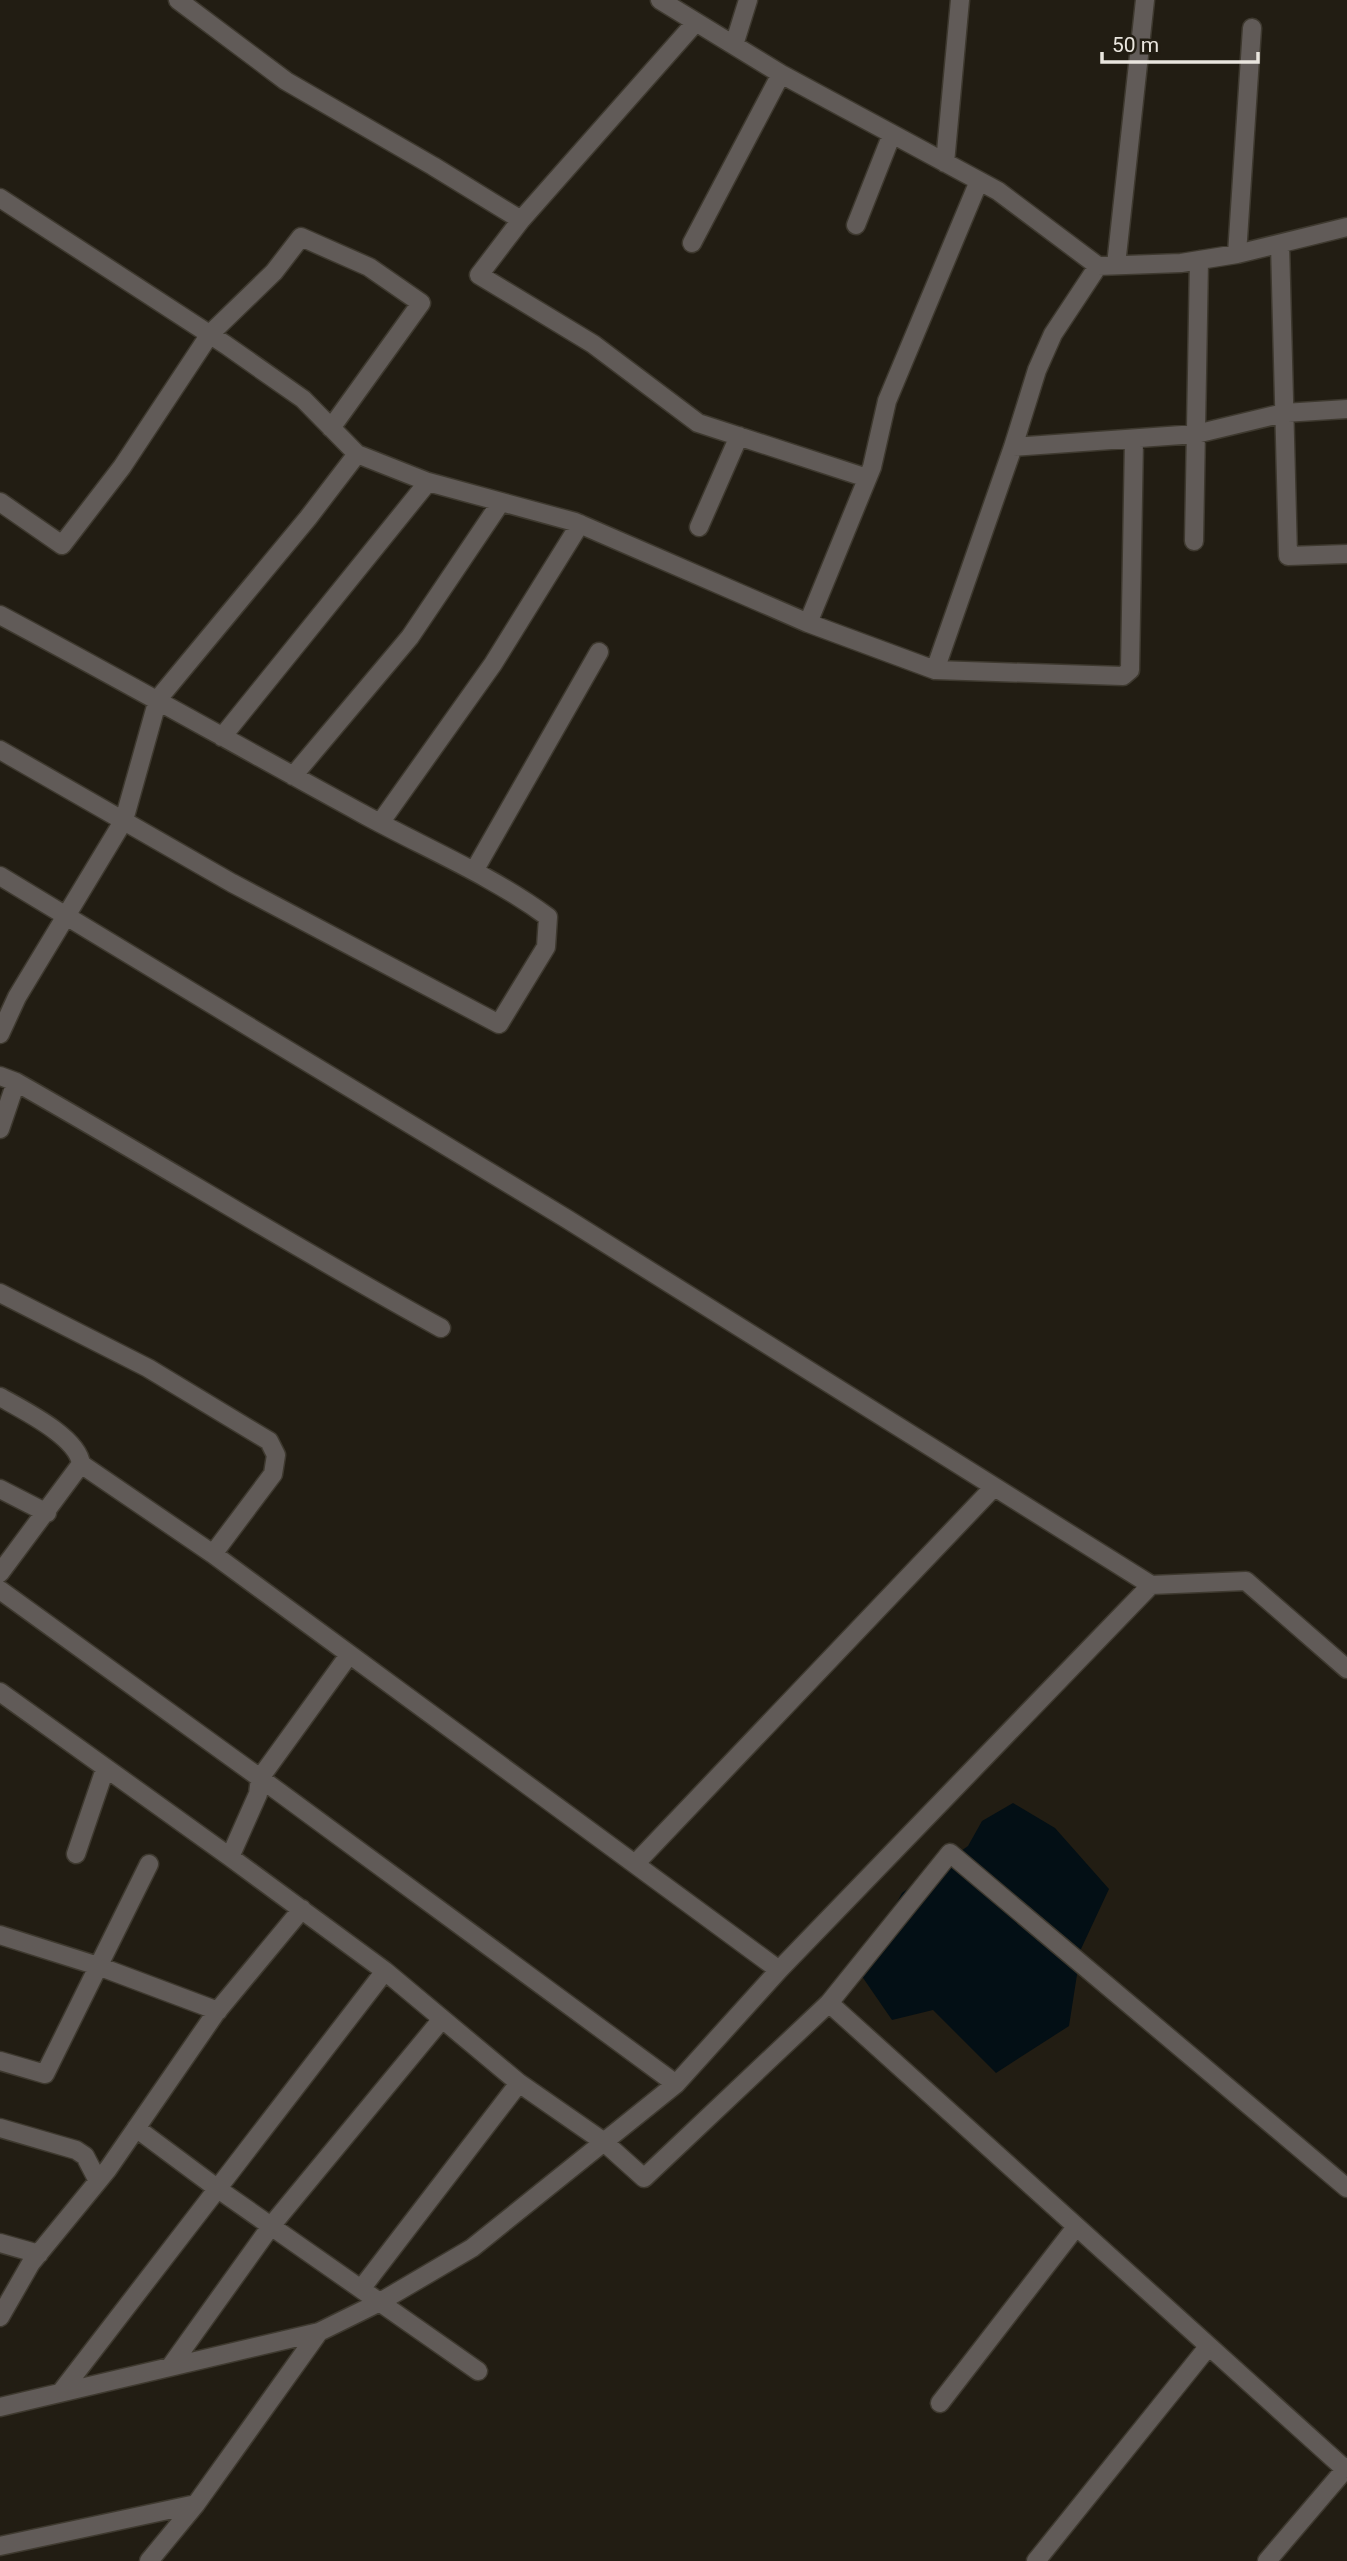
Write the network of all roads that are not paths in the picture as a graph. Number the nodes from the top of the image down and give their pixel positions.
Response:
1 (178, 0) edge
2 (660, 0) edge
3 (748, 0) edge
4 (960, 0) edge
5 (1144, 0) edge
6 (696, 22) junction
7 (1252, 28) dead end
8 (734, 45) junction
9 (781, 74) junction
10 (892, 134) junction
11 (945, 163) junction
12 (979, 181) junction
13 (0, 198) edge
14 (521, 220) junction
15 (856, 225) dead end
16 (1347, 227) edge
17 (692, 243) dead end
18 (1280, 244) junction
19 (1237, 254) junction
20 (1199, 260) junction
21 (1107, 266) junction
22 (210, 334) junction
23 (1347, 409) edge
24 (1284, 413) junction
25 (331, 428) junction
26 (1196, 435) junction
27 (739, 436) junction
28 (1134, 439) junction
29 (1013, 447) junction
30 (357, 454) junction
31 (867, 478) junction
32 (428, 482) junction
33 (0, 502) edge
34 (500, 502) junction
35 (580, 524) junction
36 (699, 527) dead end
37 (1194, 541) dead end
38 (1347, 554) edge
39 (0, 615) edge
40 (808, 623) junction
41 (599, 652) dead end
42 (935, 670) junction
43 (158, 699) junction
44 (222, 737) junction
45 (0, 750) edge
46 (293, 776) junction
47 (124, 820) junction
48 (380, 824) junction
49 (474, 871) junction
50 (0, 876) edge
51 (64, 916) junction
52 (0, 1034) edge
53 (8, 1079) edge
54 (0, 1129) edge
55 (0, 1293) edge
56 (441, 1328) dead end
57 (0, 1397) edge
58 (82, 1464) junction
59 (994, 1487) junction
60 (0, 1489) edge
61 (47, 1513) junction
62 (213, 1554) junction
63 (0, 1573) edge
64 (1151, 1585) junction
65 (0, 1590) edge
66 (349, 1655) junction
67 (1347, 1669) edge
68 (0, 1692) edge
69 (105, 1769) junction
70 (260, 1778) junction
71 (76, 1854) dead end
72 (230, 1857) junction
73 (149, 1864) dead end
74 (635, 1864) junction
75 (302, 1909) junction
76 (0, 1935) edge
77 (98, 1966) junction
78 (779, 1970) junction
79 (385, 1971) junction
80 (829, 2003) junction
81 (218, 2011) junction
82 (442, 2019) junction
83 (0, 2061) edge
84 (519, 2083) junction
85 (676, 2084) junction
86 (0, 2128) edge
87 (136, 2128) junction
88 (604, 2142) junction
89 (98, 2181) junction
90 (1347, 2188) edge
91 (218, 2189) junction
92 (271, 2226) junction
93 (1076, 2228) junction
94 (0, 2243) edge
95 (39, 2254) junction
96 (361, 2289) junction
97 (380, 2302) junction
98 (0, 2317) edge
99 (319, 2332) junction
100 (1208, 2347) junction
101 (170, 2367) junction
102 (478, 2371) dead end
103 (61, 2392) junction
104 (940, 2403) dead end
105 (0, 2407) edge
106 (1346, 2468) edge
107 (196, 2504) junction
108 (0, 2546) edge
109 (149, 2561) edge
110 (1036, 2561) edge
111 (1267, 2561) edge

1 - 14 street
2 - 6 street
3 - 8 street
4 - 11 street
5 - 21 street
6 - 8 street
6 - 14 street
7 - 19 street
8 - 9 street
9 - 10 street
9 - 17 street
10 - 11 street
10 - 15 street
11 - 12 street
12 - 21 street
12 - 31 street
13 - 22 street
14 - 27 street
16 - 18 street
18 - 19 street
18 - 24 street
19 - 20 street
20 - 21 street
20 - 26 street
21 - 29 street
22 - 25 street
22 - 25 street
22 - 33 street
23 - 24 street
24 - 26 street
24 - 38 street
25 - 30 street
26 - 28 street
26 - 37 street
27 - 31 street
27 - 36 street
28 - 29 street
28 - 42 street
29 - 42 street
30 - 32 street
30 - 43 street
31 - 40 street
32 - 34 street
32 - 44 street
34 - 35 street
34 - 46 street
35 - 40 street
35 - 48 street
39 - 43 street
40 - 42 street
41 - 49 street
43 - 44 street
43 - 47 street
44 - 46 street
45 - 47 street
46 - 48 street
47 - 49 street
47 - 51 street
48 - 49 street
50 - 51 street
51 - 52 street
51 - 59 street
53 - 54 street
53 - 56 street
55 - 62 street
57 - 58 street
58 - 61 street
58 - 62 street
59 - 64 street
59 - 74 street
60 - 61 street
61 - 63 street
62 - 66 street
64 - 67 street
64 - 78 street
65 - 70 street
66 - 70 street
66 - 74 street
68 - 69 street
69 - 71 street
69 - 72 street
70 - 72 street
70 - 85 street
72 - 75 street
73 - 77 street
74 - 78 street
75 - 79 street
75 - 81 street
76 - 77 street
77 - 81 street
77 - 83 street
78 - 85 street
79 - 82 street
79 - 91 street
80 - 88 street
80 - 90 street
80 - 93 street
81 - 87 street
82 - 84 street
82 - 92 street
84 - 88 street
84 - 96 street
85 - 88 street
86 - 89 street
87 - 89 street
87 - 91 street
88 - 97 street
89 - 95 street
91 - 92 street
91 - 103 street
92 - 96 street
92 - 101 street
93 - 100 street
93 - 104 street
94 - 95 street
95 - 98 street
96 - 97 street
97 - 99 street
97 - 102 street
99 - 101 street
99 - 107 street
100 - 106 street
100 - 110 street
101 - 103 street
103 - 105 street
106 - 111 street
107 - 108 street
107 - 109 street

